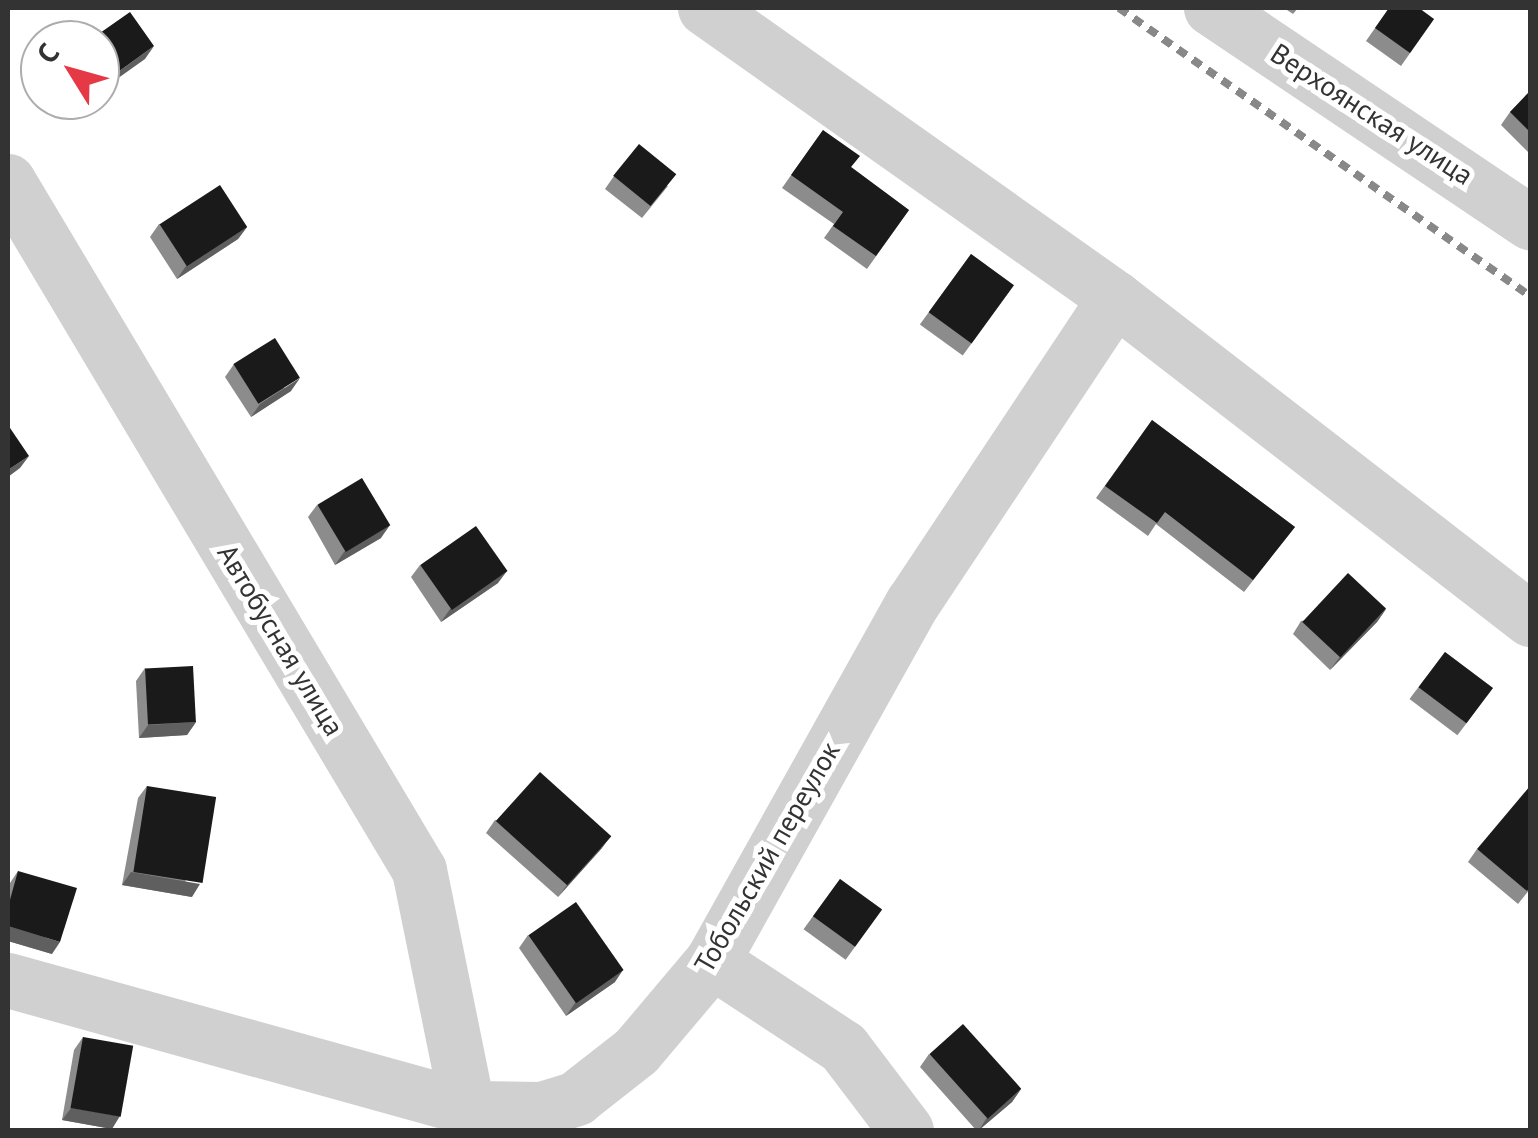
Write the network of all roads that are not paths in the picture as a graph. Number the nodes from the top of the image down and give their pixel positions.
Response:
1 (705, 8) edge
2 (1211, 8) edge
3 (8, 181) edge
4 (1530, 222) edge
5 (1115, 298) junction
6 (1530, 620) edge
7 (712, 961) junction
8 (8, 980) edge
9 (472, 1119) edge
10 (906, 1130) edge

1 - 5 street
2 - 4 street, Верхоянская улица
3 - 9 street, Автобусная улица
5 - 6 street
5 - 7 street, Тобольский переулок
7 - 9 street, Тобольский переулок
7 - 10 street
8 - 9 street, Тобольский переулок

